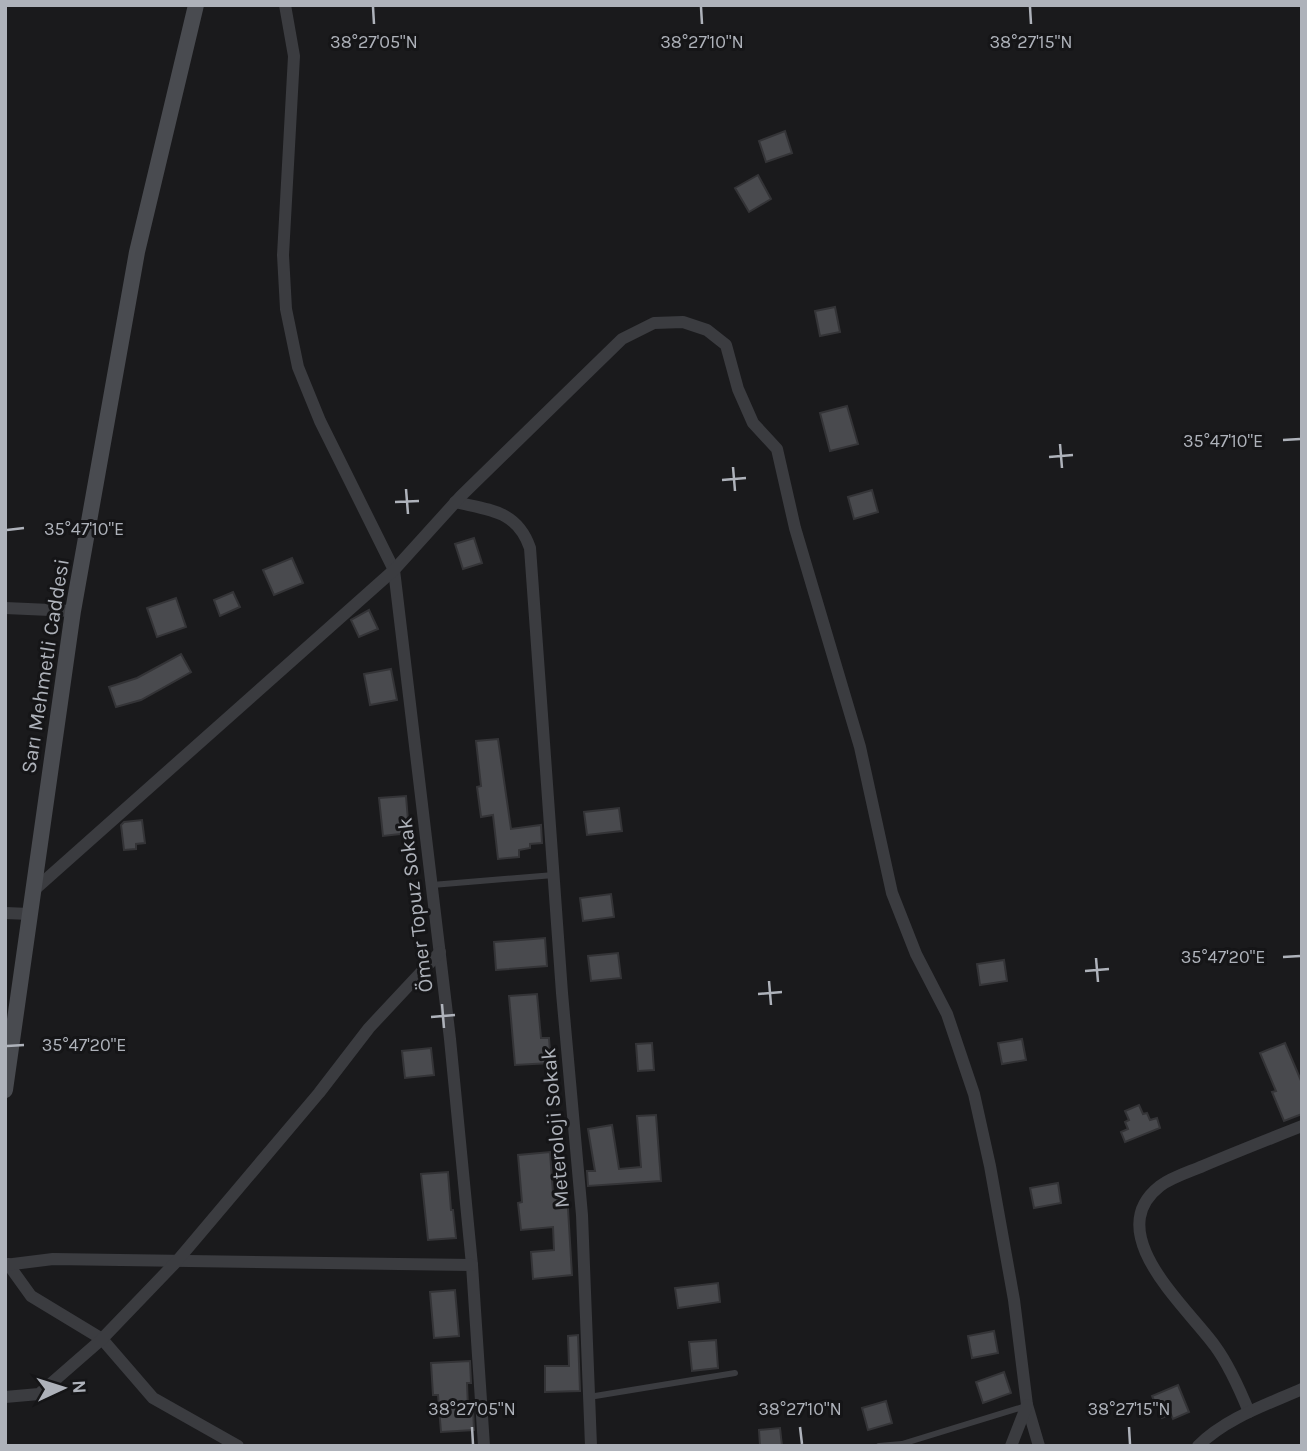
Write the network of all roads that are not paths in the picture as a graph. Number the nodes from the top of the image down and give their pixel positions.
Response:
1 (196, 5) edge
2 (285, 5) edge
3 (455, 502) junction
4 (394, 570) junction
5 (5, 608) edge
6 (73, 611) junction
7 (554, 875) junction
8 (432, 886) junction
9 (33, 891) junction
10 (5, 913) edge
11 (30, 914) junction
12 (440, 952) junction
13 (5, 1090) edge
14 (1302, 1126) edge
15 (177, 1261) junction
16 (7, 1265) edge
17 (472, 1265) junction
18 (102, 1339) junction
19 (734, 1373) dead end
20 (1302, 1389) edge
21 (5, 1396) edge
22 (589, 1397) junction
23 (1027, 1405) junction
24 (1244, 1415) junction
25 (888, 1445) edge
26 (238, 1446) edge
27 (484, 1446) edge
28 (591, 1446) edge
29 (880, 1446) edge
30 (1011, 1446) edge
31 (1039, 1446) edge
32 (1198, 1446) edge

1 - 6 street, Sarı Mehmetli Caddesi
2 - 4 street, Ömer Topuz Sokak
3 - 4 street
3 - 7 street, Meteroloji Sokak
3 - 23 street
4 - 8 street, Ömer Topuz Sokak
4 - 9 street
5 - 6 street
6 - 9 street, Sarı Mehmetli Caddesi
7 - 8 lane
7 - 22 street, Meteroloji Sokak
8 - 12 street, Ömer Topuz Sokak
9 - 11 street, Sarı Mehmetli Caddesi
10 - 11 street
11 - 13 street, Sarı Mehmetli Caddesi
12 - 15 street
12 - 17 street, Ömer Topuz Sokak
14 - 24 street
15 - 16 street
15 - 17 street
15 - 18 street
16 - 18 street
17 - 27 street, Ömer Topuz Sokak
18 - 21 street
18 - 26 street
19 - 22 lane
20 - 24 street
22 - 28 street, Meteroloji Sokak
23 - 25 lane
23 - 30 street
23 - 31 street
24 - 32 street
25 - 29 lane

